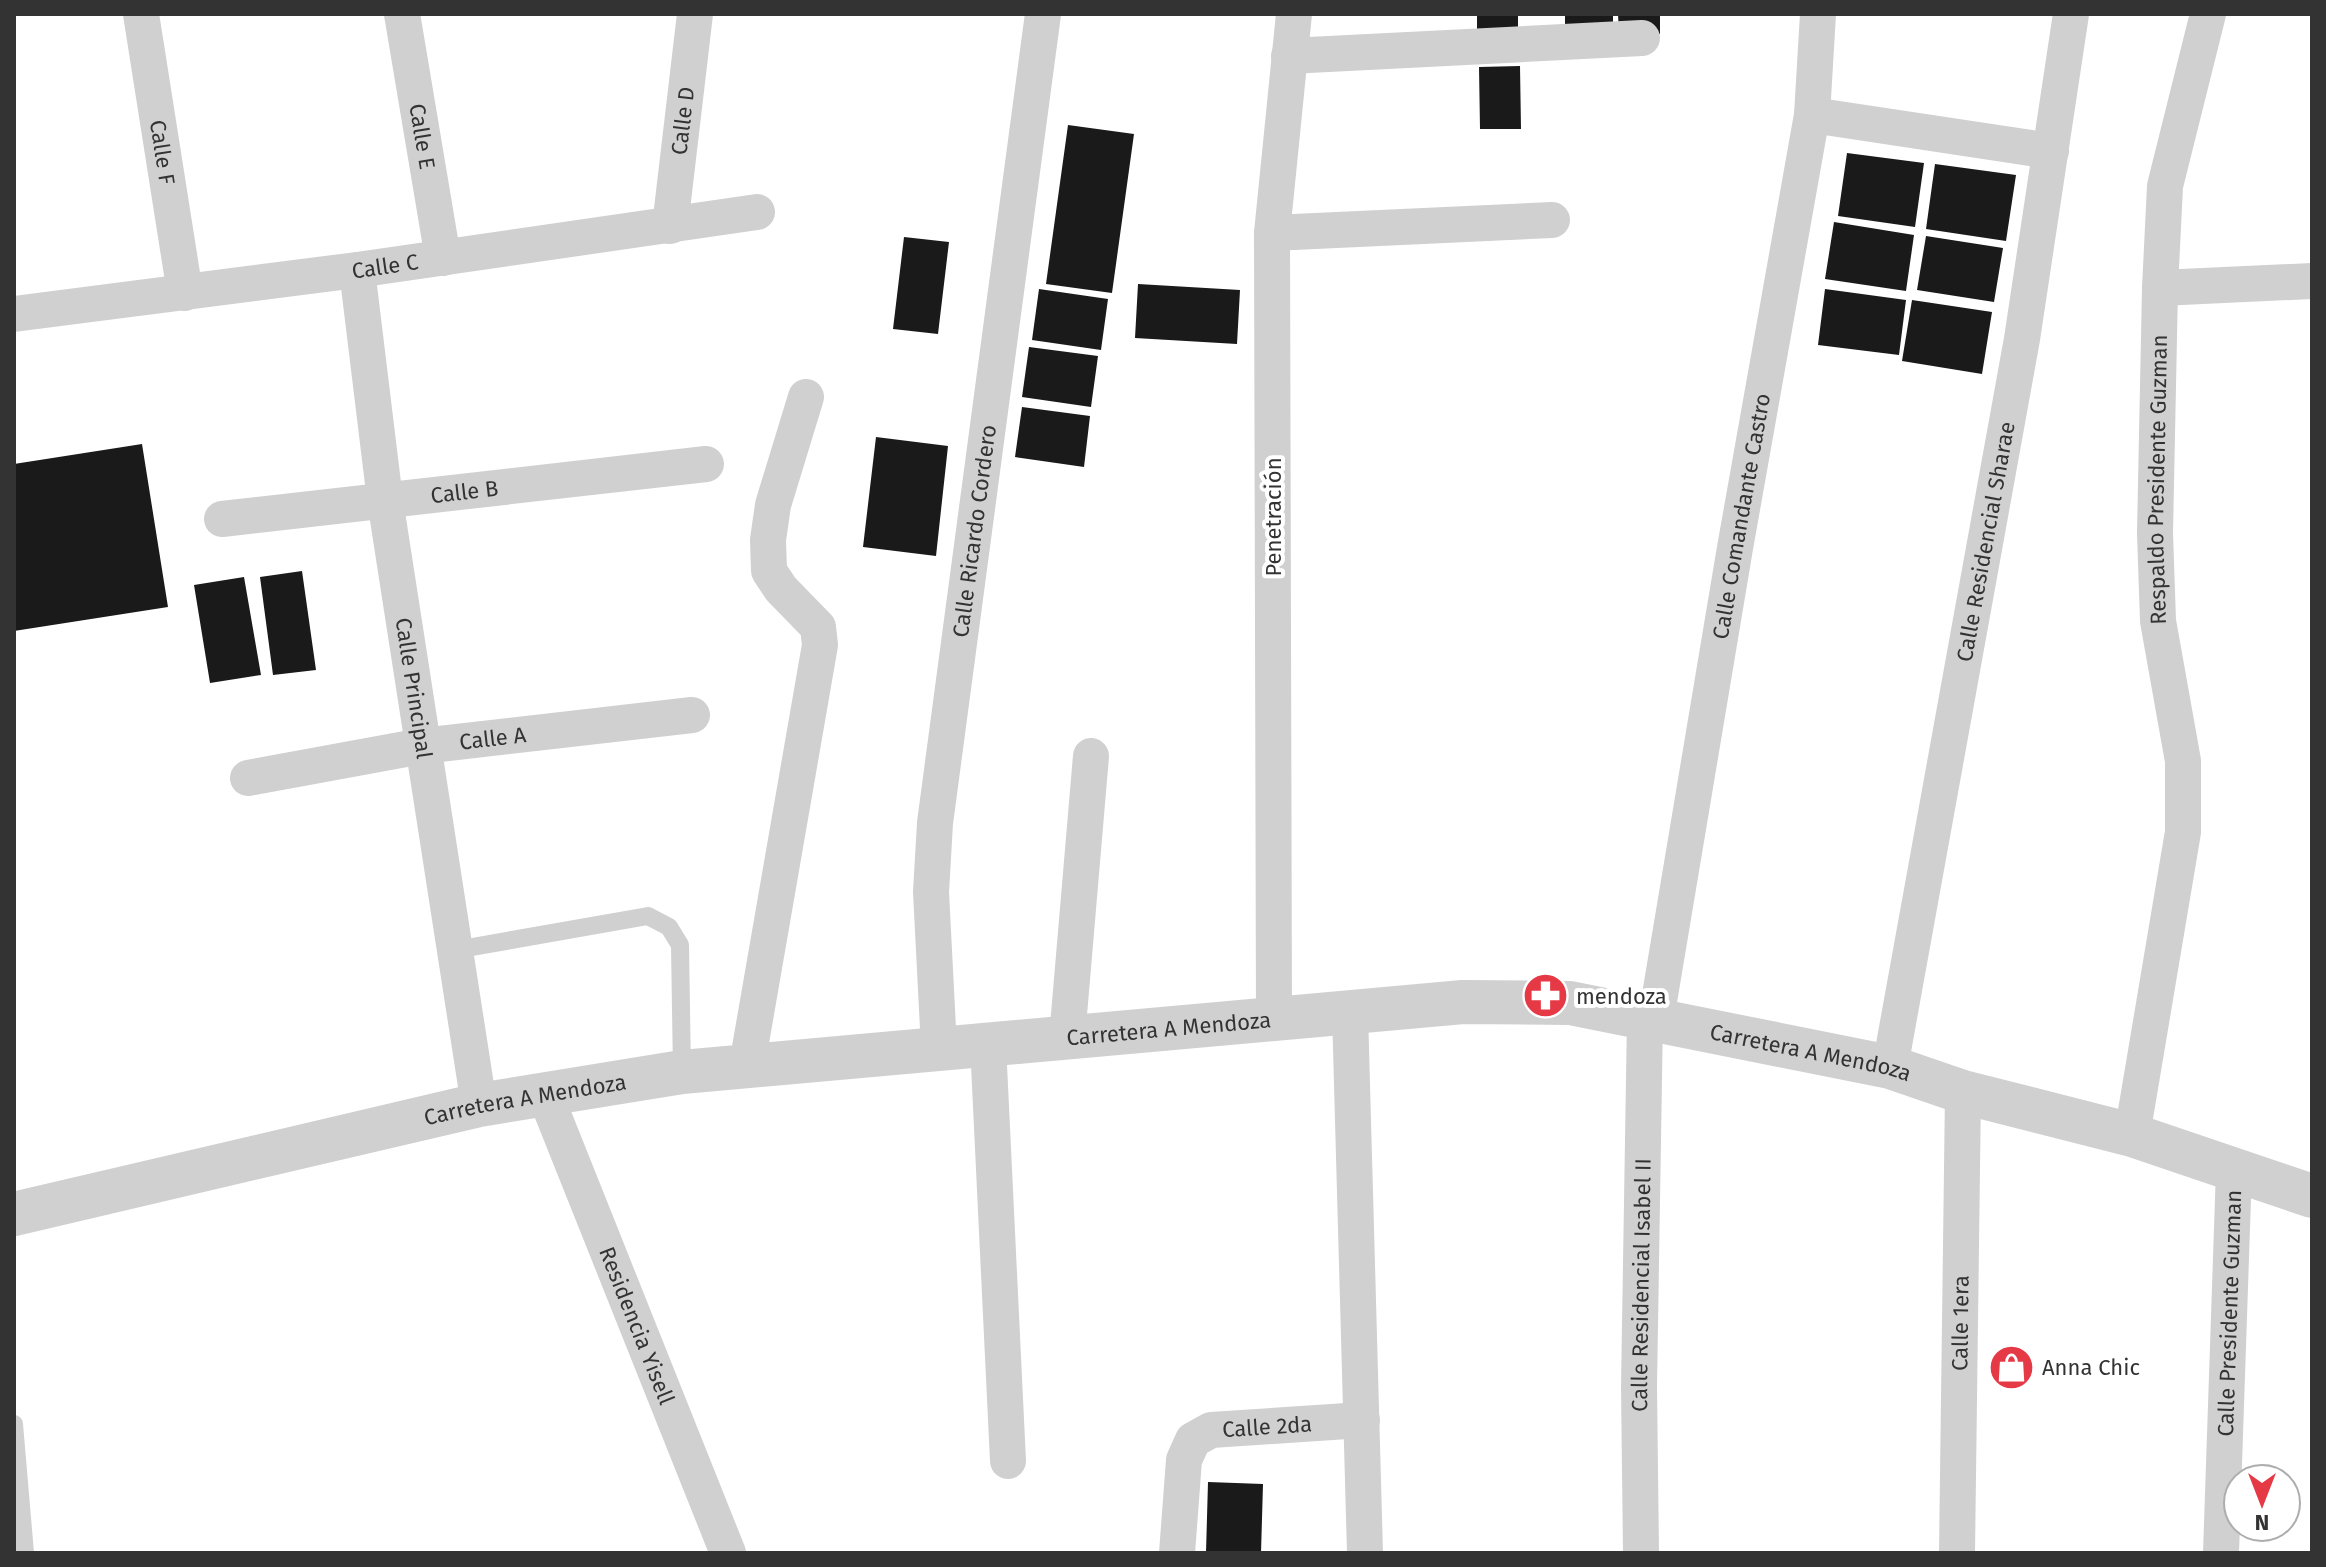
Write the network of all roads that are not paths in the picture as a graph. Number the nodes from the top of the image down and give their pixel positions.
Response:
1 (141, 14) edge
2 (402, 14) edge
3 (695, 14) edge
4 (1043, 14) edge
5 (1294, 14) edge
6 (1818, 14) edge
7 (2071, 14) edge
8 (2208, 14) edge
9 (1642, 38) dead end
10 (1289, 56) junction
11 (1812, 115) junction
12 (2051, 151) junction
13 (757, 212) dead end
14 (1552, 220) dead end
15 (670, 226) junction
16 (1272, 233) junction
17 (443, 258) junction
18 (357, 270) junction
19 (2312, 281) edge
20 (2160, 288) junction
21 (185, 293) junction
22 (14, 314) edge
23 (806, 397) dead end
24 (706, 464) dead end
25 (385, 500) junction
26 (222, 519) dead end
27 (692, 715) dead end
28 (422, 746) junction
29 (1091, 756) dead end
30 (248, 778) dead end
31 (455, 950) junction
32 (1350, 1012) junction
33 (1650, 1018) junction
34 (1274, 1021) junction
35 (1067, 1038) junction
36 (988, 1044) junction
37 (939, 1048) junction
38 (747, 1065) junction
39 (1890, 1067) junction
40 (682, 1072) junction
41 (1963, 1092) junction
42 (546, 1097) junction
43 (479, 1105) junction
44 (2132, 1135) junction
45 (2234, 1169) junction
46 (2312, 1196) edge
47 (14, 1214) edge
48 (1362, 1420) junction
49 (14, 1424) edge
50 (1008, 1461) dead end
51 (25, 1553) edge
52 (728, 1553) edge
53 (1177, 1553) edge
54 (1365, 1553) edge
55 (1641, 1553) edge
56 (1957, 1553) edge
57 (2221, 1553) edge

1 - 21 street, Calle F
2 - 17 street, Calle E
3 - 15 street, Calle D
4 - 37 street, Calle Ricardo Cordero
5 - 10 street, Penetración
6 - 11 street, Calle Comandante Castro
7 - 12 street, Calle Residencial Sharae
8 - 20 street, Respaldo Presidente Guzman
9 - 10 street
10 - 16 street, Penetración
11 - 12 street
11 - 33 street, Calle Comandante Castro
12 - 39 street, Calle Residencial Sharae
13 - 15 street, Calle C
14 - 16 street
15 - 17 street, Calle C
16 - 34 street, Penetración
17 - 18 street, Calle C
18 - 21 street, Calle C
18 - 25 street, Calle Principal
19 - 20 street
20 - 44 street, Respaldo Presidente Guzman
21 - 22 street, Calle C
23 - 38 street
24 - 25 street, Calle B
25 - 26 street, Calle B
25 - 28 street, Calle Principal
27 - 28 street, Calle A
28 - 30 street, Calle A
28 - 31 street, Calle Principal
29 - 35 street
31 - 40 lane
31 - 43 street, Calle Principal
32 - 33 street, Carretera A Mendoza
32 - 34 street, Carretera A Mendoza
32 - 48 street
33 - 39 street, Carretera A Mendoza
33 - 55 street, Calle Residencial Isabel II
34 - 35 street, Carretera A Mendoza
35 - 36 street, Carretera A Mendoza
36 - 37 street, Carretera A Mendoza
36 - 50 street
37 - 38 street, Carretera A Mendoza
38 - 40 street, Carretera A Mendoza
39 - 41 street, Carretera A Mendoza
40 - 42 street, Carretera A Mendoza
41 - 44 street, Carretera A Mendoza
41 - 56 street, Calle 1era
42 - 43 street, Carretera A Mendoza
42 - 52 street, Residencia Yisell
43 - 47 street, Carretera A Mendoza
44 - 45 street, Carretera A Mendoza
45 - 46 street, Carretera A Mendoza
45 - 57 street, Calle Presidente Guzman
48 - 53 street, Calle 2da
48 - 54 street
49 - 51 lane

